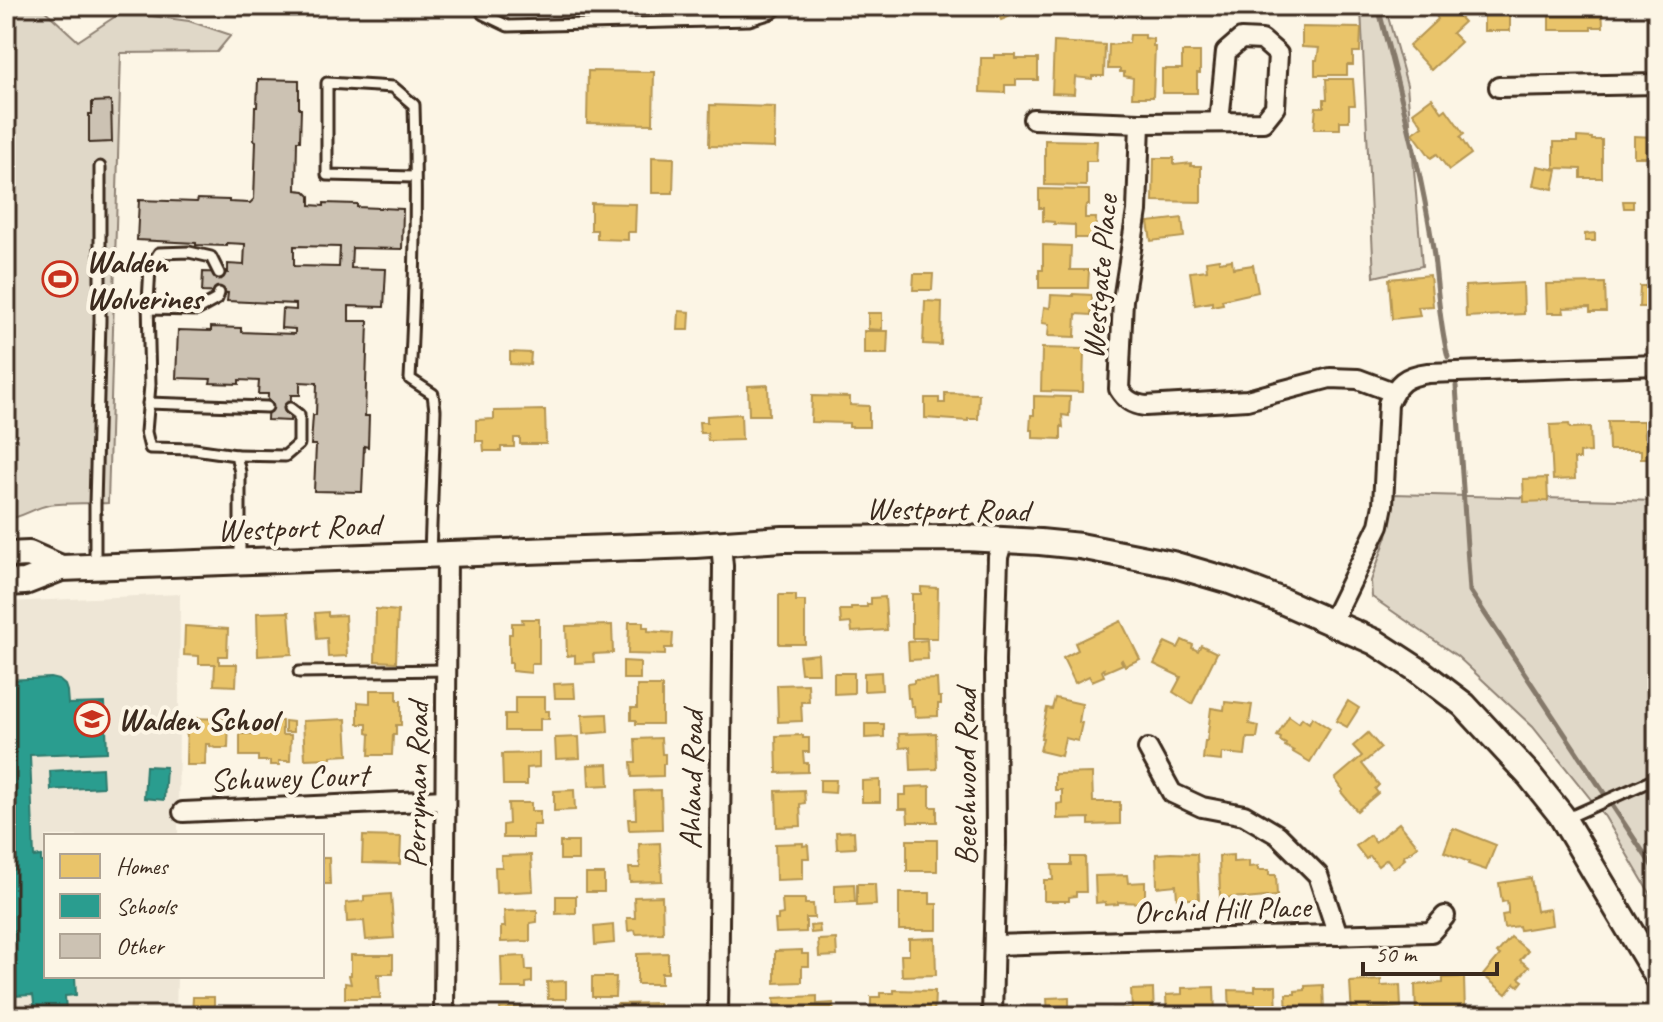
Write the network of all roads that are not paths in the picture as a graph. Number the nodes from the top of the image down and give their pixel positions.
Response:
1 (480, 6) edge
2 (780, 6) edge
3 (1657, 84) edge
4 (1499, 87) dead end
5 (1033, 119) dead end
6 (1219, 122) junction
7 (1140, 123) junction
8 (100, 167) dead end
9 (414, 177) junction
10 (219, 273) dead end
11 (219, 293) dead end
12 (148, 309) junction
13 (1657, 365) edge
14 (1393, 392) junction
15 (148, 403) junction
16 (267, 407) dead end
17 (290, 408) dead end
18 (236, 455) junction
19 (1003, 540) junction
20 (721, 544) junction
21 (439, 554) junction
22 (6, 555) edge
23 (240, 561) junction
24 (95, 567) junction
25 (61, 568) junction
26 (6, 583) edge
27 (1331, 623) junction
28 (447, 670) junction
29 (299, 672) dead end
30 (1148, 749) dead end
31 (1657, 778) edge
32 (445, 800) junction
33 (183, 812) dead end
34 (1564, 819) junction
35 (1445, 916) dead end
36 (1338, 935) junction
37 (994, 945) junction
38 (1657, 976) edge
39 (444, 1016) edge
40 (718, 1016) edge
41 (992, 1016) edge

1 - 2 lane
3 - 4 street
5 - 7 street
6 - 6 street
6 - 7 street
7 - 14 street, Westgate Place
8 - 24 lane
9 - 9 lane
9 - 21 lane
10 - 12 lane
11 - 12 lane
12 - 15 lane
13 - 14 street
14 - 27 street
15 - 16 lane
15 - 18 lane
17 - 18 lane
18 - 23 lane
19 - 20 main road, Westport Road
19 - 27 main road, Westport Road
19 - 37 street, Beechwood Road
20 - 21 main road, Westport Road
20 - 40 street, Ahland Road
21 - 23 main road, Westport Road
21 - 28 street, Perryman Road
22 - 25 main road, Westport Road
23 - 24 main road, Westport Road
24 - 25 main road, Westport Road
25 - 26 main road, Westport Road
27 - 34 main road, Westport Road
28 - 29 lane
28 - 32 street, Perryman Road
30 - 36 street
31 - 34 lane
32 - 33 street, Schuwey Court
32 - 39 street, Perryman Road
34 - 38 main road, Westport Road
35 - 36 street, Orchid Hill Place
36 - 37 street, Orchid Hill Place
37 - 41 street, Beechwood Road

